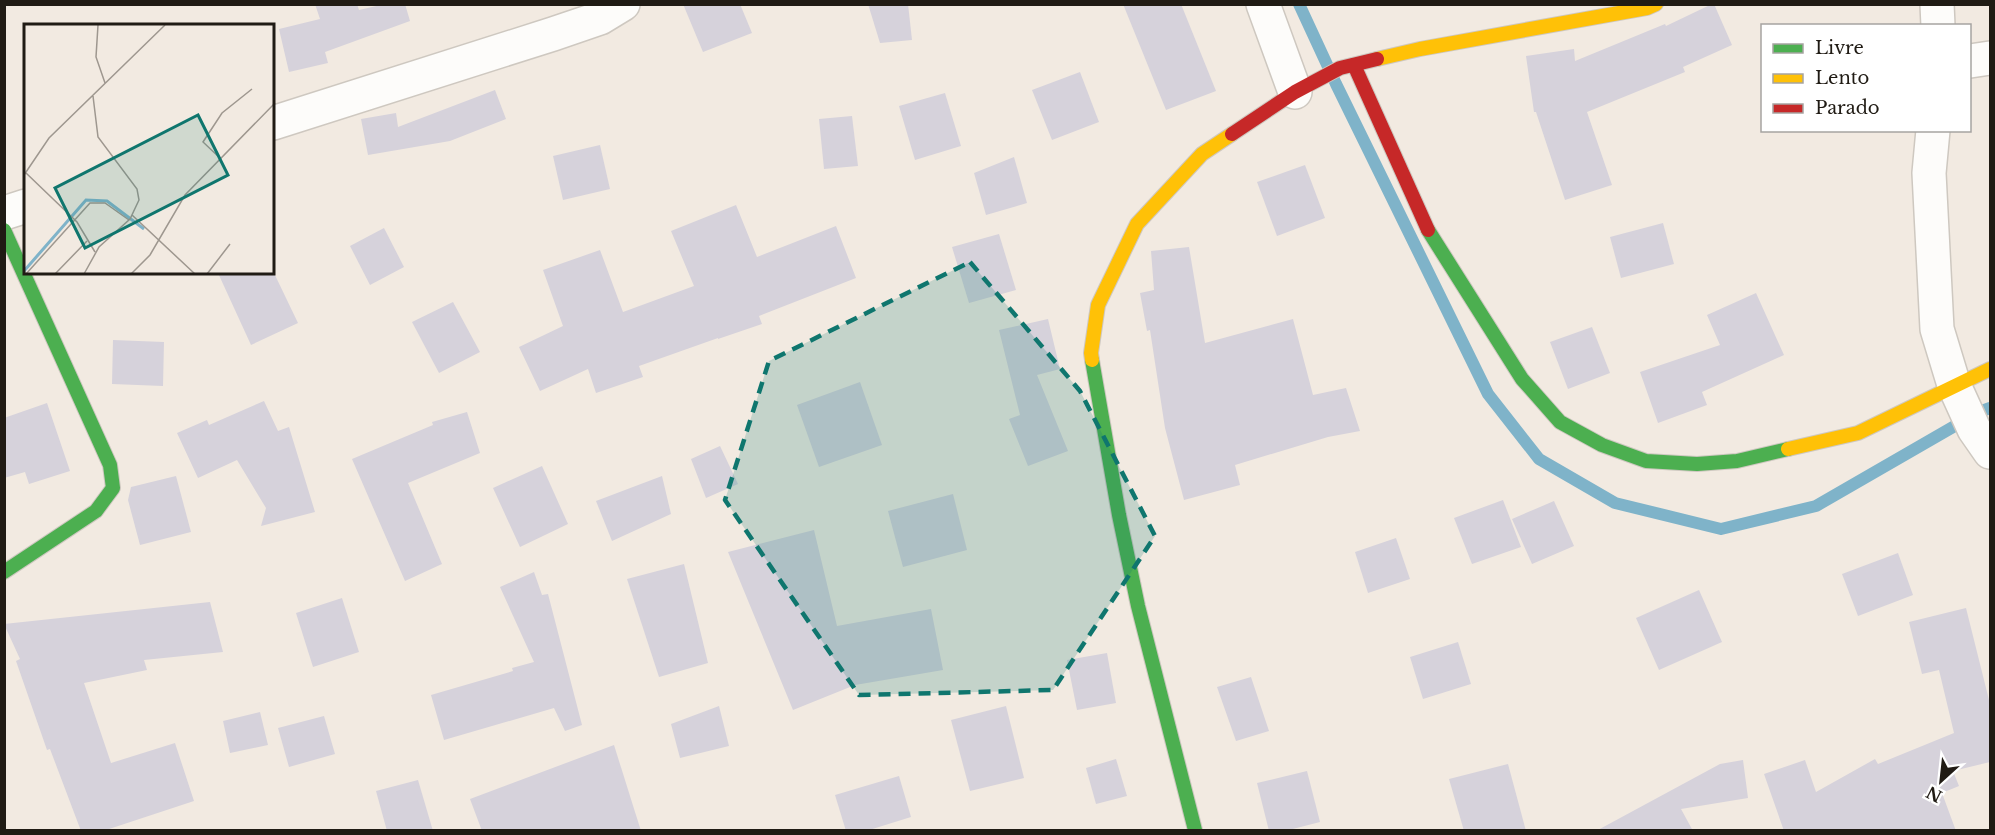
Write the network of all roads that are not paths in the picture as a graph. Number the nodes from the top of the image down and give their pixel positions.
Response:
1 (623, 4) edge
2 (1263, 4) edge
3 (1656, 4) edge
4 (1937, 4) edge
5 (1938, 24) edge
6 (1990, 58) edge
7 (1971, 61) edge
8 (1347, 66) junction
9 (1303, 86) junction
10 (274, 123) edge
11 (1933, 132) edge
12 (24, 207) edge
13 (4, 213) edge
14 (4, 230) edge
15 (1990, 369) edge
16 (1971, 418) edge
17 (4, 572) edge
18 (1195, 831) edge

1 - 10 street
2 - 9 street
3 - 8 street
4 - 5 street
6 - 7 street
8 - 9 street
8 - 16 street
9 - 18 street
11 - 16 street
12 - 13 street
14 - 17 street
15 - 16 street

